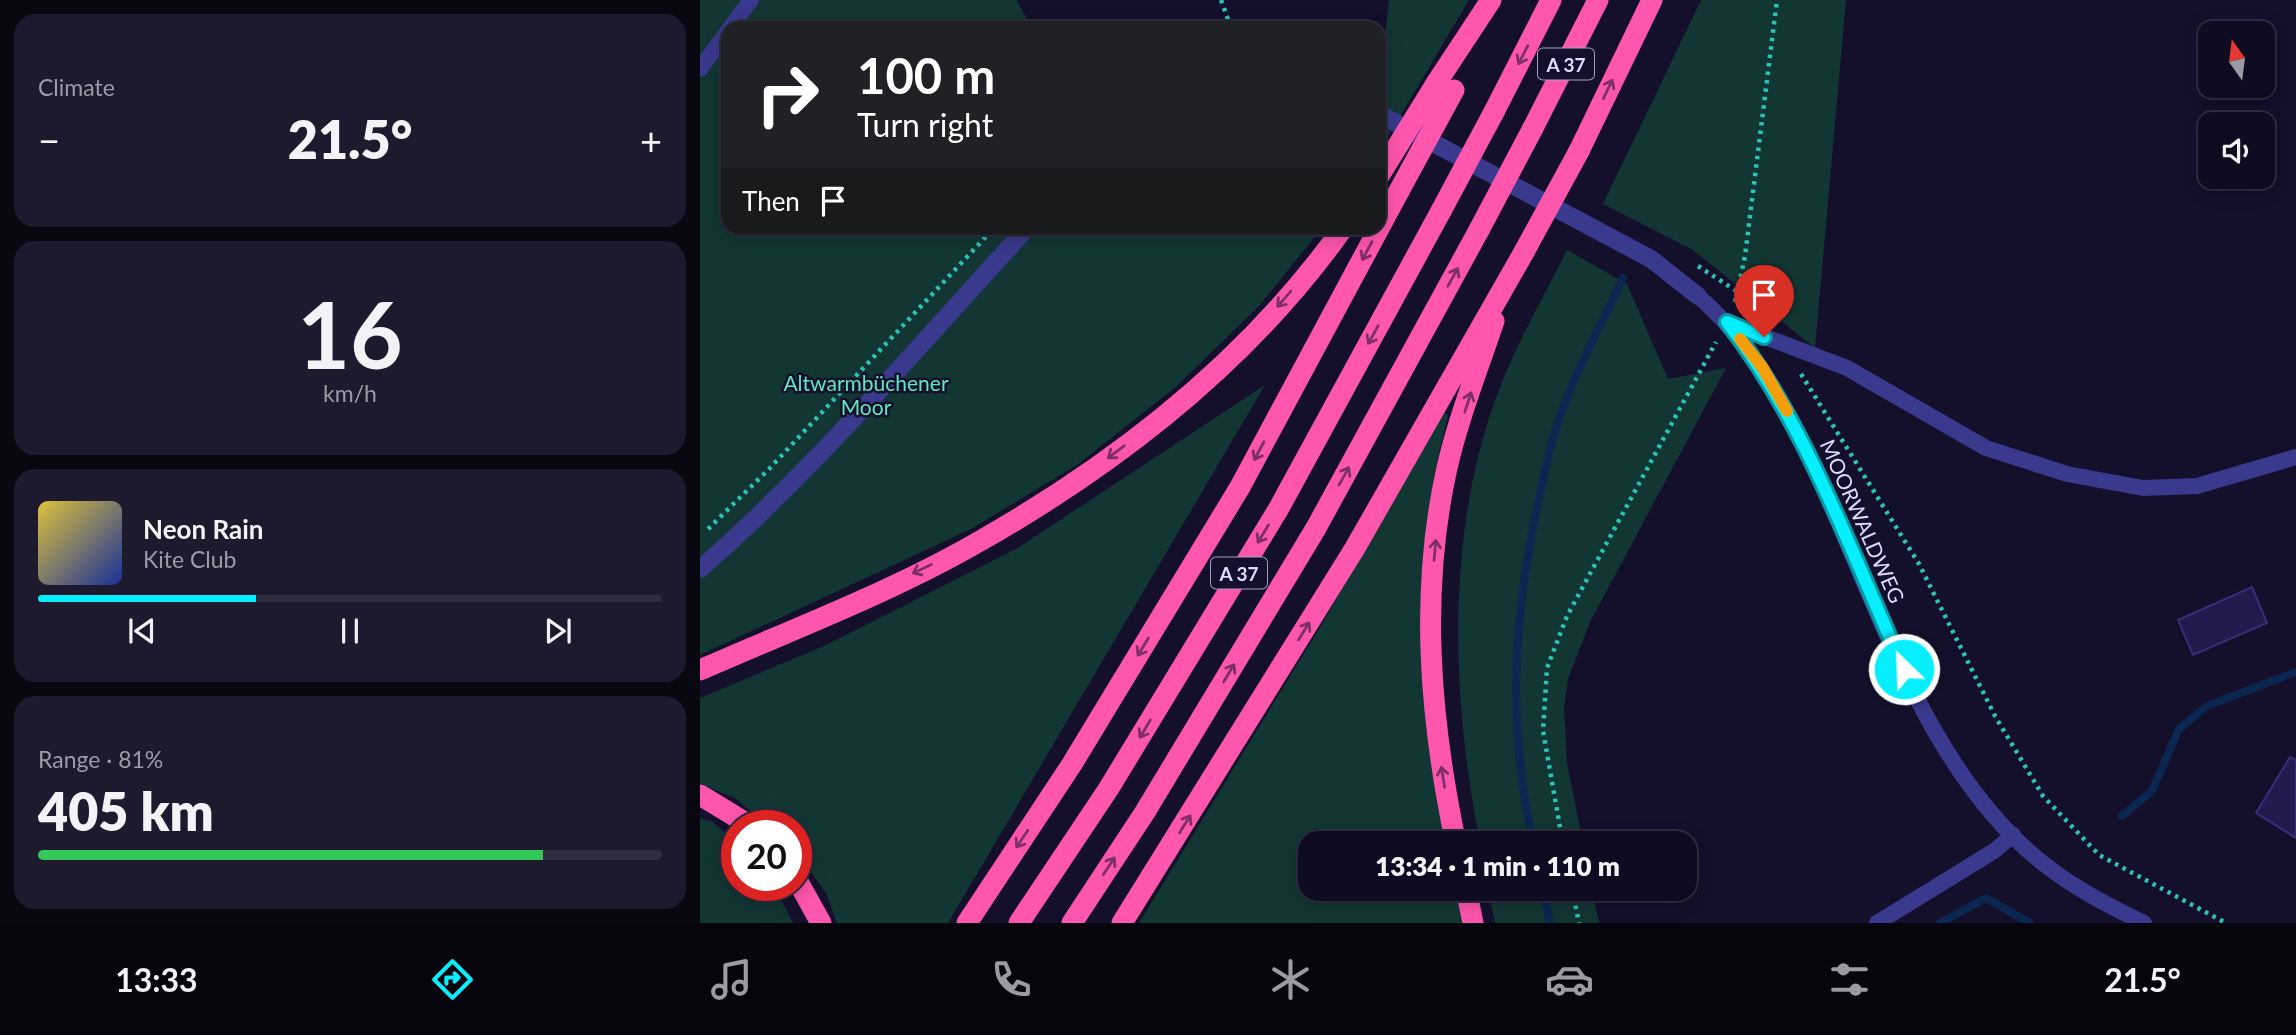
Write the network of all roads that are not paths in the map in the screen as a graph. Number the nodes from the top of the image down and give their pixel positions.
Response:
1 (751, 0) edge
2 (1551, 0) edge
3 (1598, 0) edge
4 (1652, 0) edge
5 (1489, 4) edge
6 (735, 21) edge
7 (721, 40) edge
8 (700, 69) edge
9 (1446, 86) junction
10 (1386, 118) edge
11 (1386, 167) edge
12 (1386, 215) edge
13 (1021, 235) edge
14 (1337, 235) edge
15 (1375, 235) edge
16 (1509, 278) junction
17 (1698, 296) joint
18 (1727, 322) junction
19 (2296, 457) edge
20 (700, 569) edge
21 (700, 670) edge
22 (700, 795) edge
23 (725, 810) edge
24 (1453, 831) edge
25 (2013, 835) junction
26 (809, 901) edge
27 (1468, 901) edge
28 (821, 923) edge
29 (967, 923) edge
30 (1019, 923) edge
31 (1072, 923) edge
32 (1122, 923) edge
33 (1473, 923) edge
34 (1877, 923) edge
35 (2144, 923) edge

1 - 6 lane
2 -> 30 highway, A 37, bridge
31 -> 3 highway, A 37, bridge
16 -> 4 highway, bridge
5 - 9 highway
7 - 8 lane
9 - 11 highway, bridge
9 -> 12 highway, bridge
10 - 17 street, MOORWALDWEG
13 - 20 street
14 -> 21 highway
15 -> 29 highway, bridge
24 -> 16 highway
32 -> 16 highway
17 - 18 lane, MOORWALDWEG
18 - 19 lane
18 - 25 lane, MOORWALDWEG
22 - 23 highway
25 - 34 lane
25 - 35 lane, MOORWALDWEG
26 - 28 highway
27 - 33 highway

